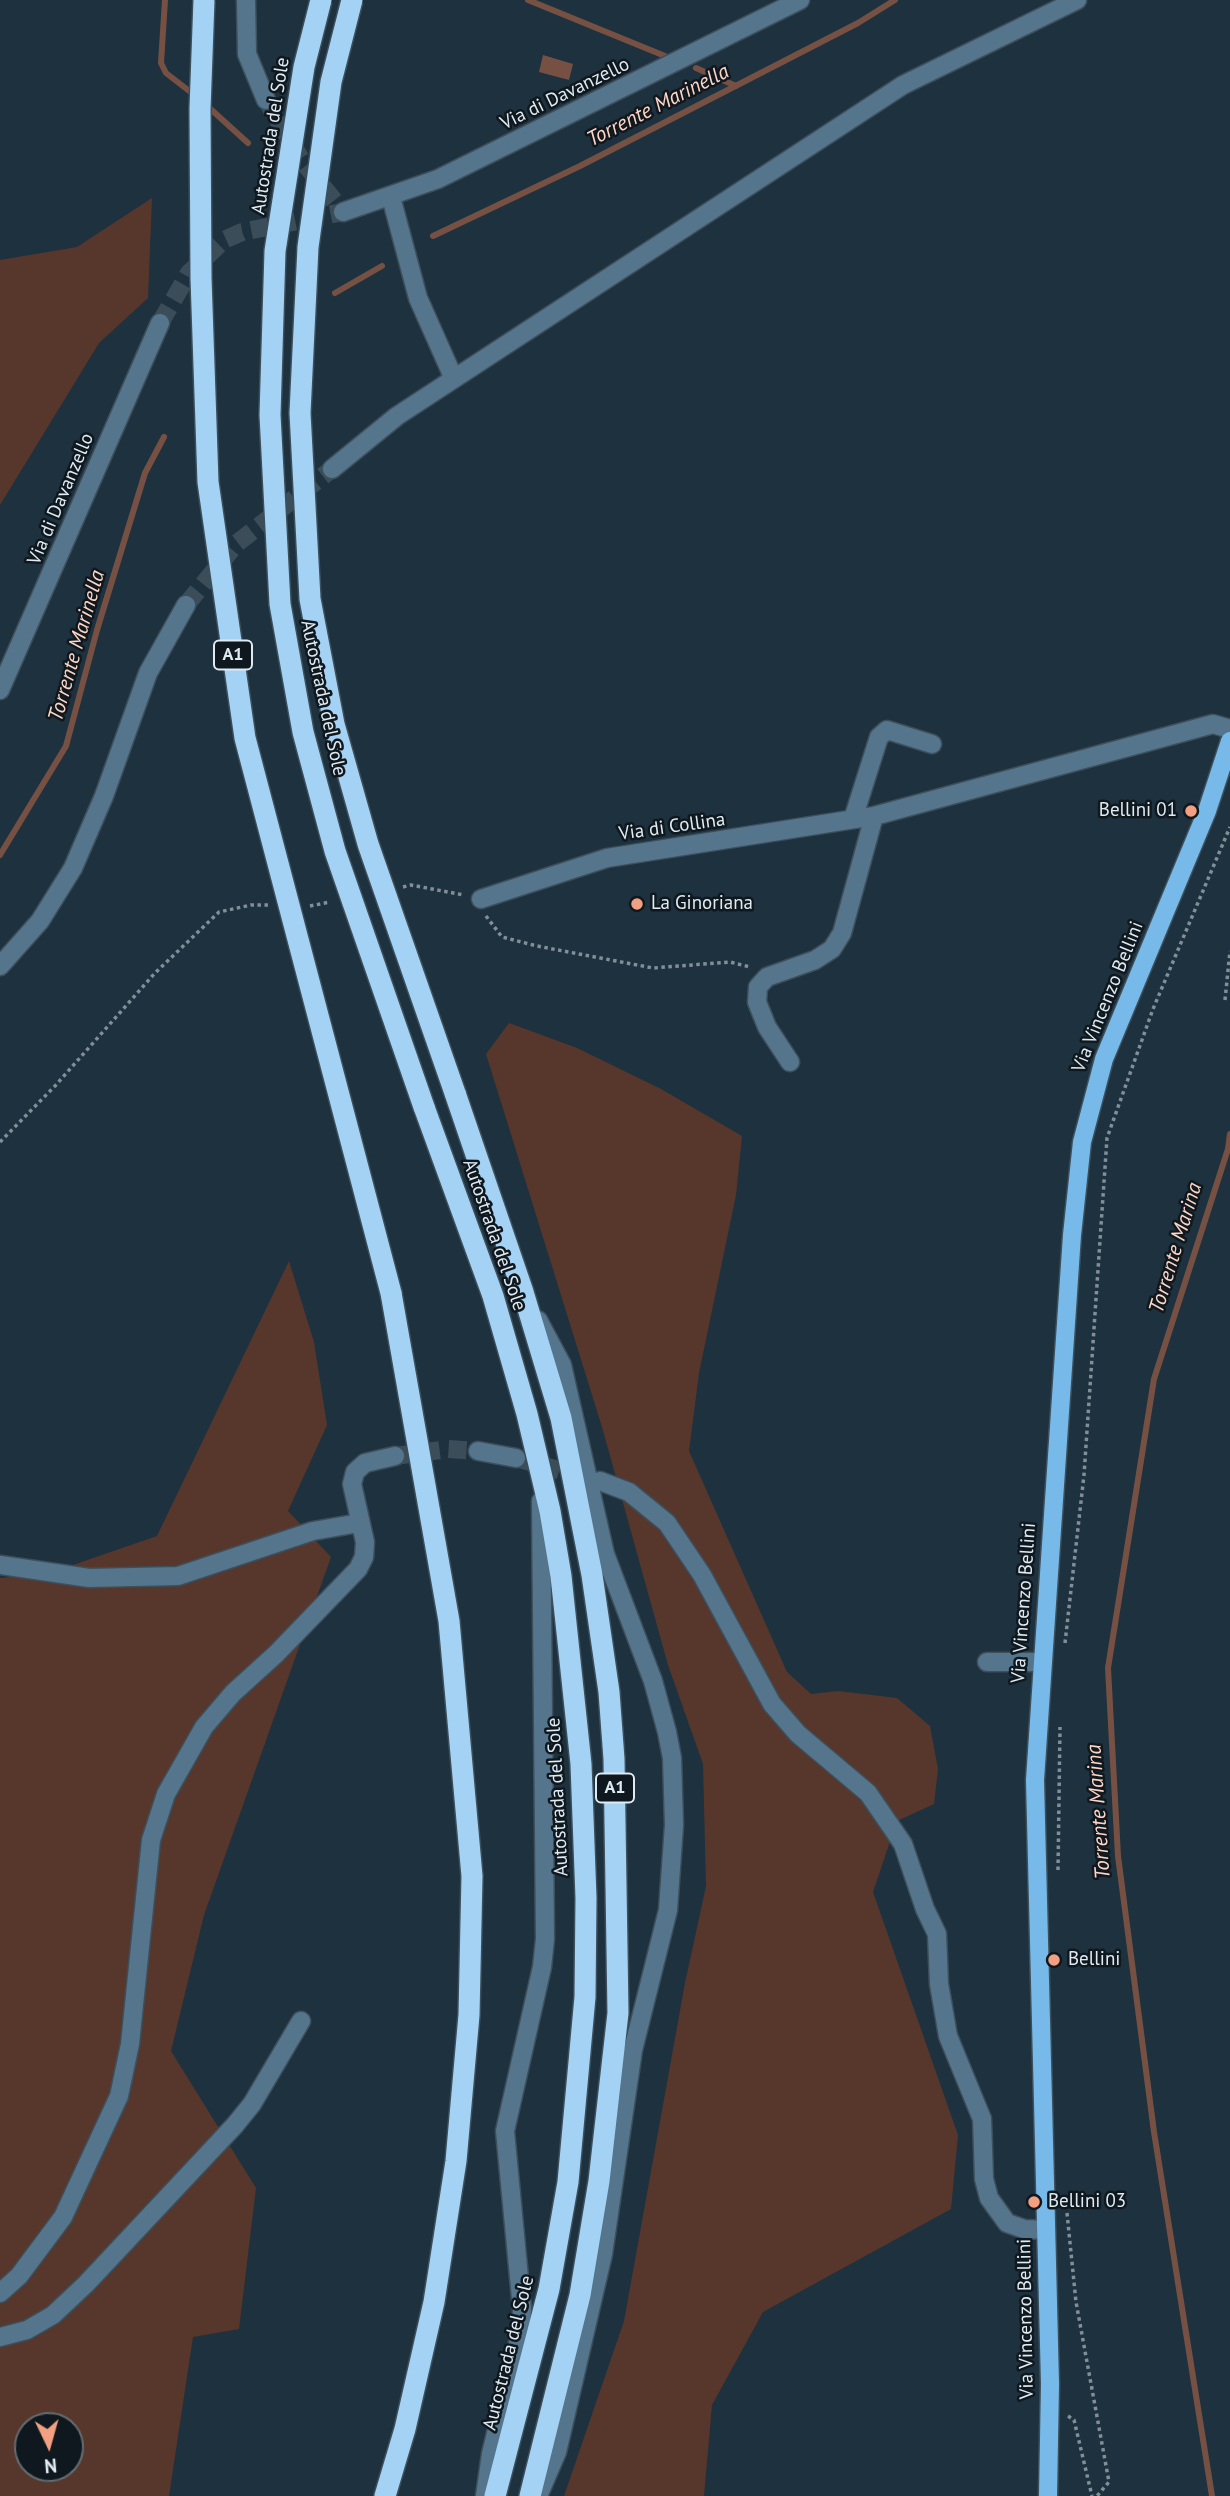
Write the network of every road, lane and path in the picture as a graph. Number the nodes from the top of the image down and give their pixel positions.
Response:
1 (204, 0) edge
2 (246, 0) edge
3 (321, 0) edge
4 (352, 0) edge
5 (1077, 0) edge
6 (788, 2) edge
7 (266, 100) tunnel mouth
8 (391, 197) junction
9 (343, 212) dead end
10 (160, 323) tunnel mouth
11 (454, 379) junction
12 (332, 469) tunnel mouth
13 (186, 605) tunnel mouth
14 (0, 690) edge
15 (1230, 729) edge
16 (1230, 741) edge
17 (932, 744) dead end
18 (874, 816) junction
19 (853, 819) junction
20 (1230, 827) edge
21 (481, 899) dead end
22 (1230, 951) edge
23 (0, 966) edge
24 (1225, 1000) dead end
25 (790, 1062) dead end
26 (523, 1292) junction
27 (478, 1451) tunnel mouth
28 (395, 1456) tunnel mouth
29 (516, 1458) tunnel mouth
30 (541, 1473) junction
31 (600, 1481) tunnel mouth
32 (359, 1523) junction
33 (0, 1565) edge
34 (1065, 1652) dead end
35 (987, 1662) dead end
36 (1042, 1662) junction
37 (1060, 1720) dead end
38 (1058, 1881) dead end
39 (301, 2021) dead end
40 (1066, 2212) dead end
41 (1046, 2230) junction
42 (0, 2293) edge
43 (0, 2337) edge
44 (1049, 2412) junction
45 (385, 2496) edge
46 (485, 2496) edge
47 (495, 2496) edge
48 (530, 2496) edge
49 (538, 2496) edge
50 (1048, 2496) edge
51 (1095, 2496) edge

1 - 45 highway, A1, bridge
2 - 7 street
3 - 30 highway, Autostrada del Sole / A1, bridge
4 - 26 highway, Autostrada del Sole / A1, bridge
5 - 11 street
6 - 8 street, Via di Davanzello
8 - 9 street, Via di Davanzello
8 - 11 street
10 - 14 street, Via di Davanzello
11 - 12 street
13 - 23 street
15 - 18 street, Via di Collina
16 - 36 main road, Via Vincenzo Bellini
17 - 19 street
18 - 19 street, Via di Collina
18 - 25 street
19 - 21 street, Via di Collina
20 - 34 path
22 - 24 path
26 - 48 highway, Autostrada del Sole / A1
26 - 49 street
27 - 29 street
28 - 32 street
30 - 46 street
30 - 47 highway, Autostrada del Sole / A1
31 - 41 street
32 - 33 street
32 - 42 street
35 - 36 street
36 - 41 main road, Via Vincenzo Bellini
37 - 38 path
39 - 43 street
40 - 51 path
41 - 44 main road, Via Vincenzo Bellini
44 - 50 main road, Via Vincenzo Bellini
44 - 51 path

